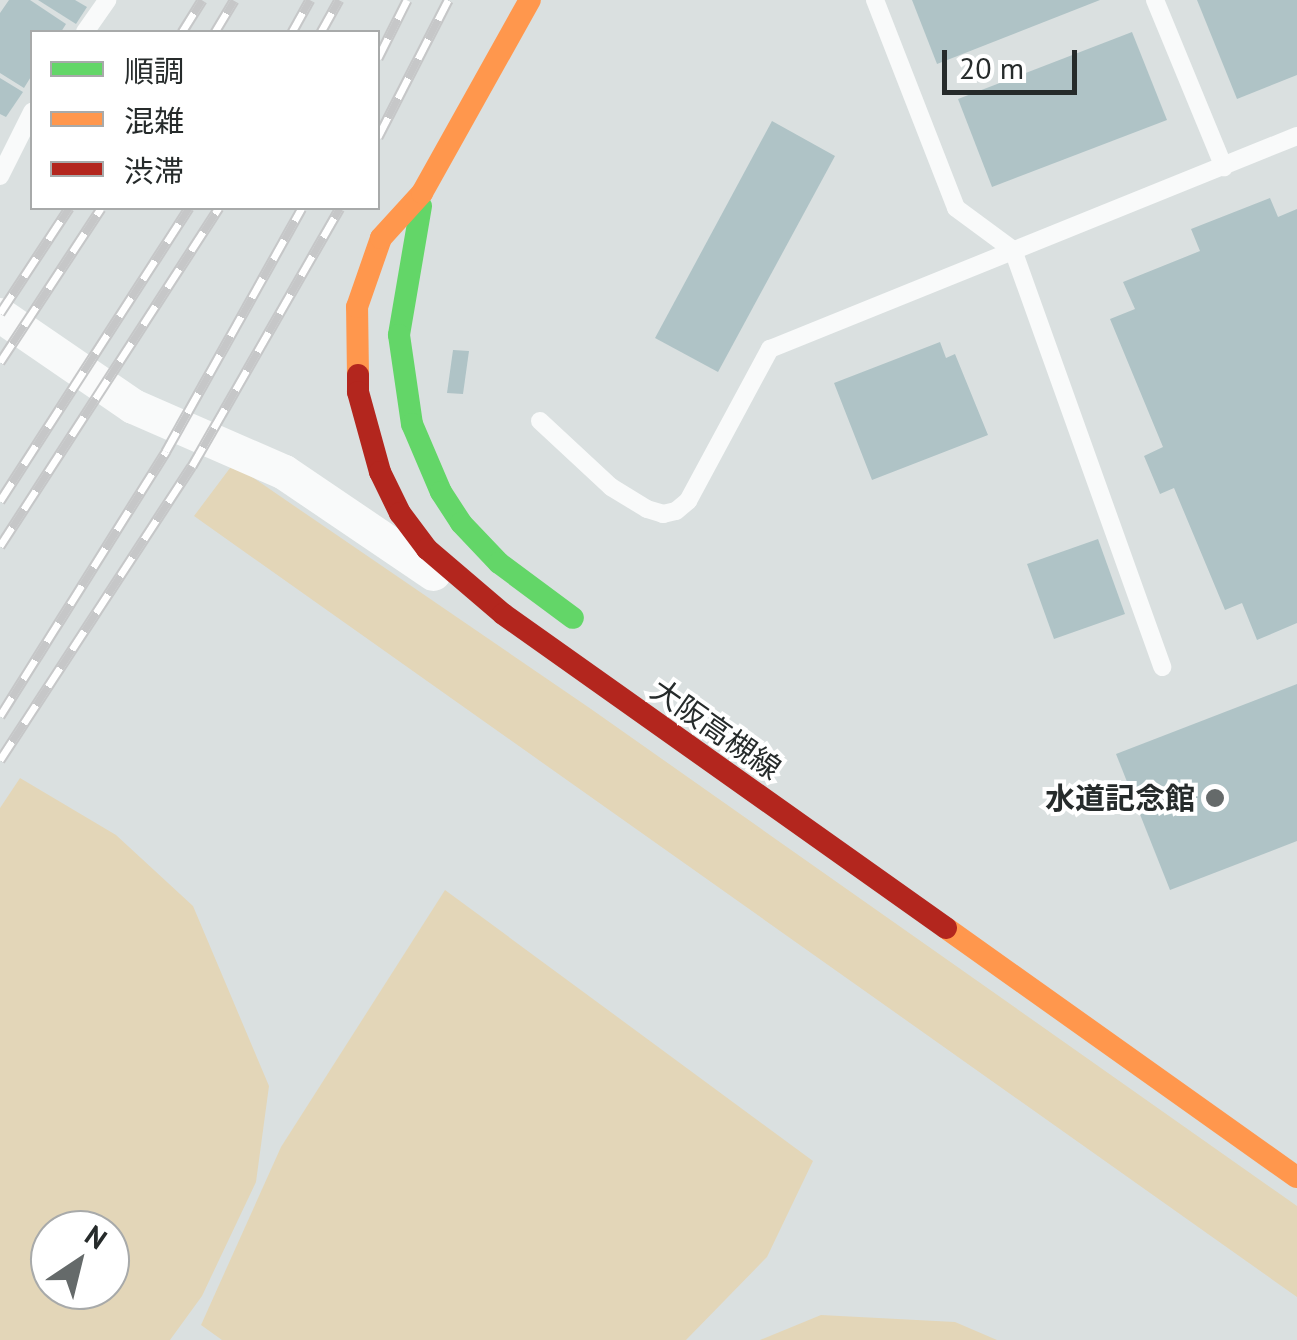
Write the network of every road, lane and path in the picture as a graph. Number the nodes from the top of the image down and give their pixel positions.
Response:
1 (107, 0) edge
2 (530, 0) edge
3 (875, 0) edge
4 (1155, 0) edge
5 (86, 30) edge
6 (30, 116) edge
7 (1297, 136) edge
8 (1224, 167) junction
9 (0, 176) edge
10 (422, 193) junction
11 (1013, 250) junction
12 (0, 314) edge
13 (540, 421) dead end
14 (502, 614) junction
15 (589, 629) dead end
16 (1162, 667) dead end
17 (1297, 1177) edge

1 - 5 lane
2 - 10 main road, 大阪高槻線
3 - 11 lane
4 - 8 lane
6 - 9 lane
7 - 8 lane
8 - 11 lane
10 - 14 main road, 大阪高槻線
10 - 15 main road, 大阪高槻線
11 - 13 lane
11 - 16 lane
12 - 14 street
14 - 17 main road, 大阪高槻線

